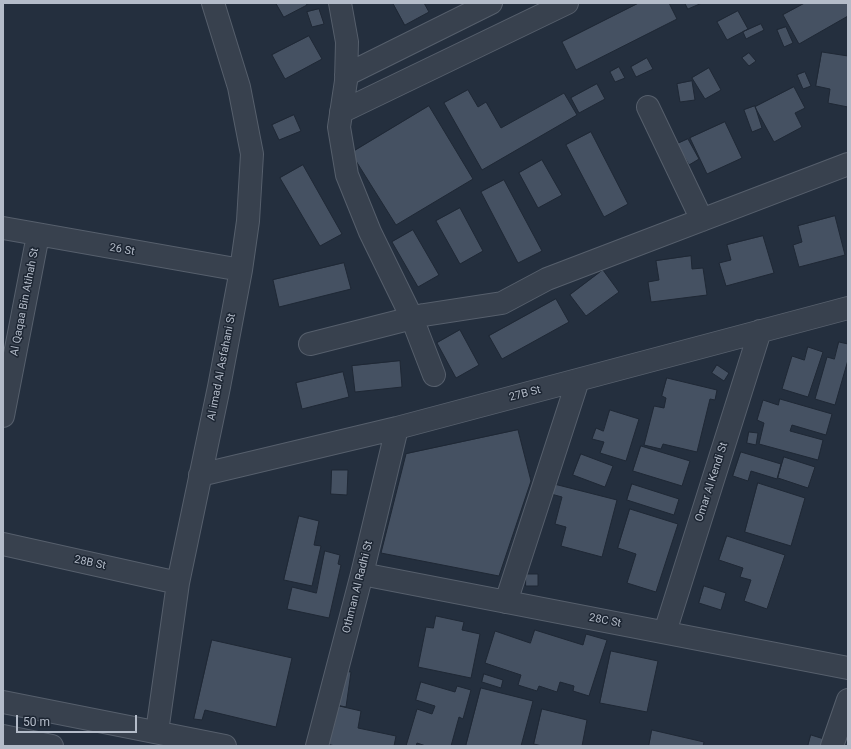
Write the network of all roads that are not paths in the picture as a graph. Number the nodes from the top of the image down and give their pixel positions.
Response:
1 (213, 3) edge
2 (340, 3) edge
3 (566, 3) edge
4 (484, 7) edge
5 (490, 40) junction
6 (346, 75) junction
7 (648, 107) dead end
8 (341, 112) junction
9 (848, 164) edge
10 (702, 220) junction
11 (3, 228) edge
12 (38, 235) junction
13 (242, 270) junction
14 (848, 308) edge
15 (412, 318) junction
16 (760, 331) junction
17 (310, 344) dead end
18 (434, 375) dead end
19 (578, 380) junction
20 (3, 416) edge
21 (397, 428) junction
22 (200, 475) junction
23 (3, 544) edge
24 (362, 574) junction
25 (178, 583) junction
26 (506, 602) junction
27 (665, 632) junction
28 (848, 668) edge
29 (848, 700) edge
30 (3, 702) edge
31 (157, 732) junction
32 (3, 736) edge
33 (52, 746) edge
34 (225, 746) edge
35 (317, 746) edge
36 (832, 746) edge

1 - 13 street, Al imad Al Asfahani St
2 - 6 street
3 - 5 street
4 - 5 street
4 - 6 street
5 - 8 street
6 - 8 street
7 - 10 street
8 - 15 street
9 - 10 street
10 - 15 street
11 - 12 street, 26 St
12 - 13 street, 26 St
12 - 20 street, Al Qaqaa Bin Atihah St
13 - 22 street, Al imad Al Asfahani St
14 - 16 street, 27B St
15 - 17 street
15 - 18 street
16 - 19 street, 27B St
16 - 27 street, Omar Al Kendi St
19 - 21 street, 27B St
19 - 26 street
21 - 22 street, 27B St
21 - 24 street, Othman Al Radhi St
22 - 25 street, Al imad Al Asfahani St
23 - 25 street, 28B St
24 - 26 street, 28C St
24 - 35 street, Othman Al Radhi St
25 - 31 street, Al imad Al Asfahani St
26 - 27 street, 28C St
27 - 28 street, 28C St
29 - 36 street
30 - 31 street
31 - 34 street
32 - 33 street

